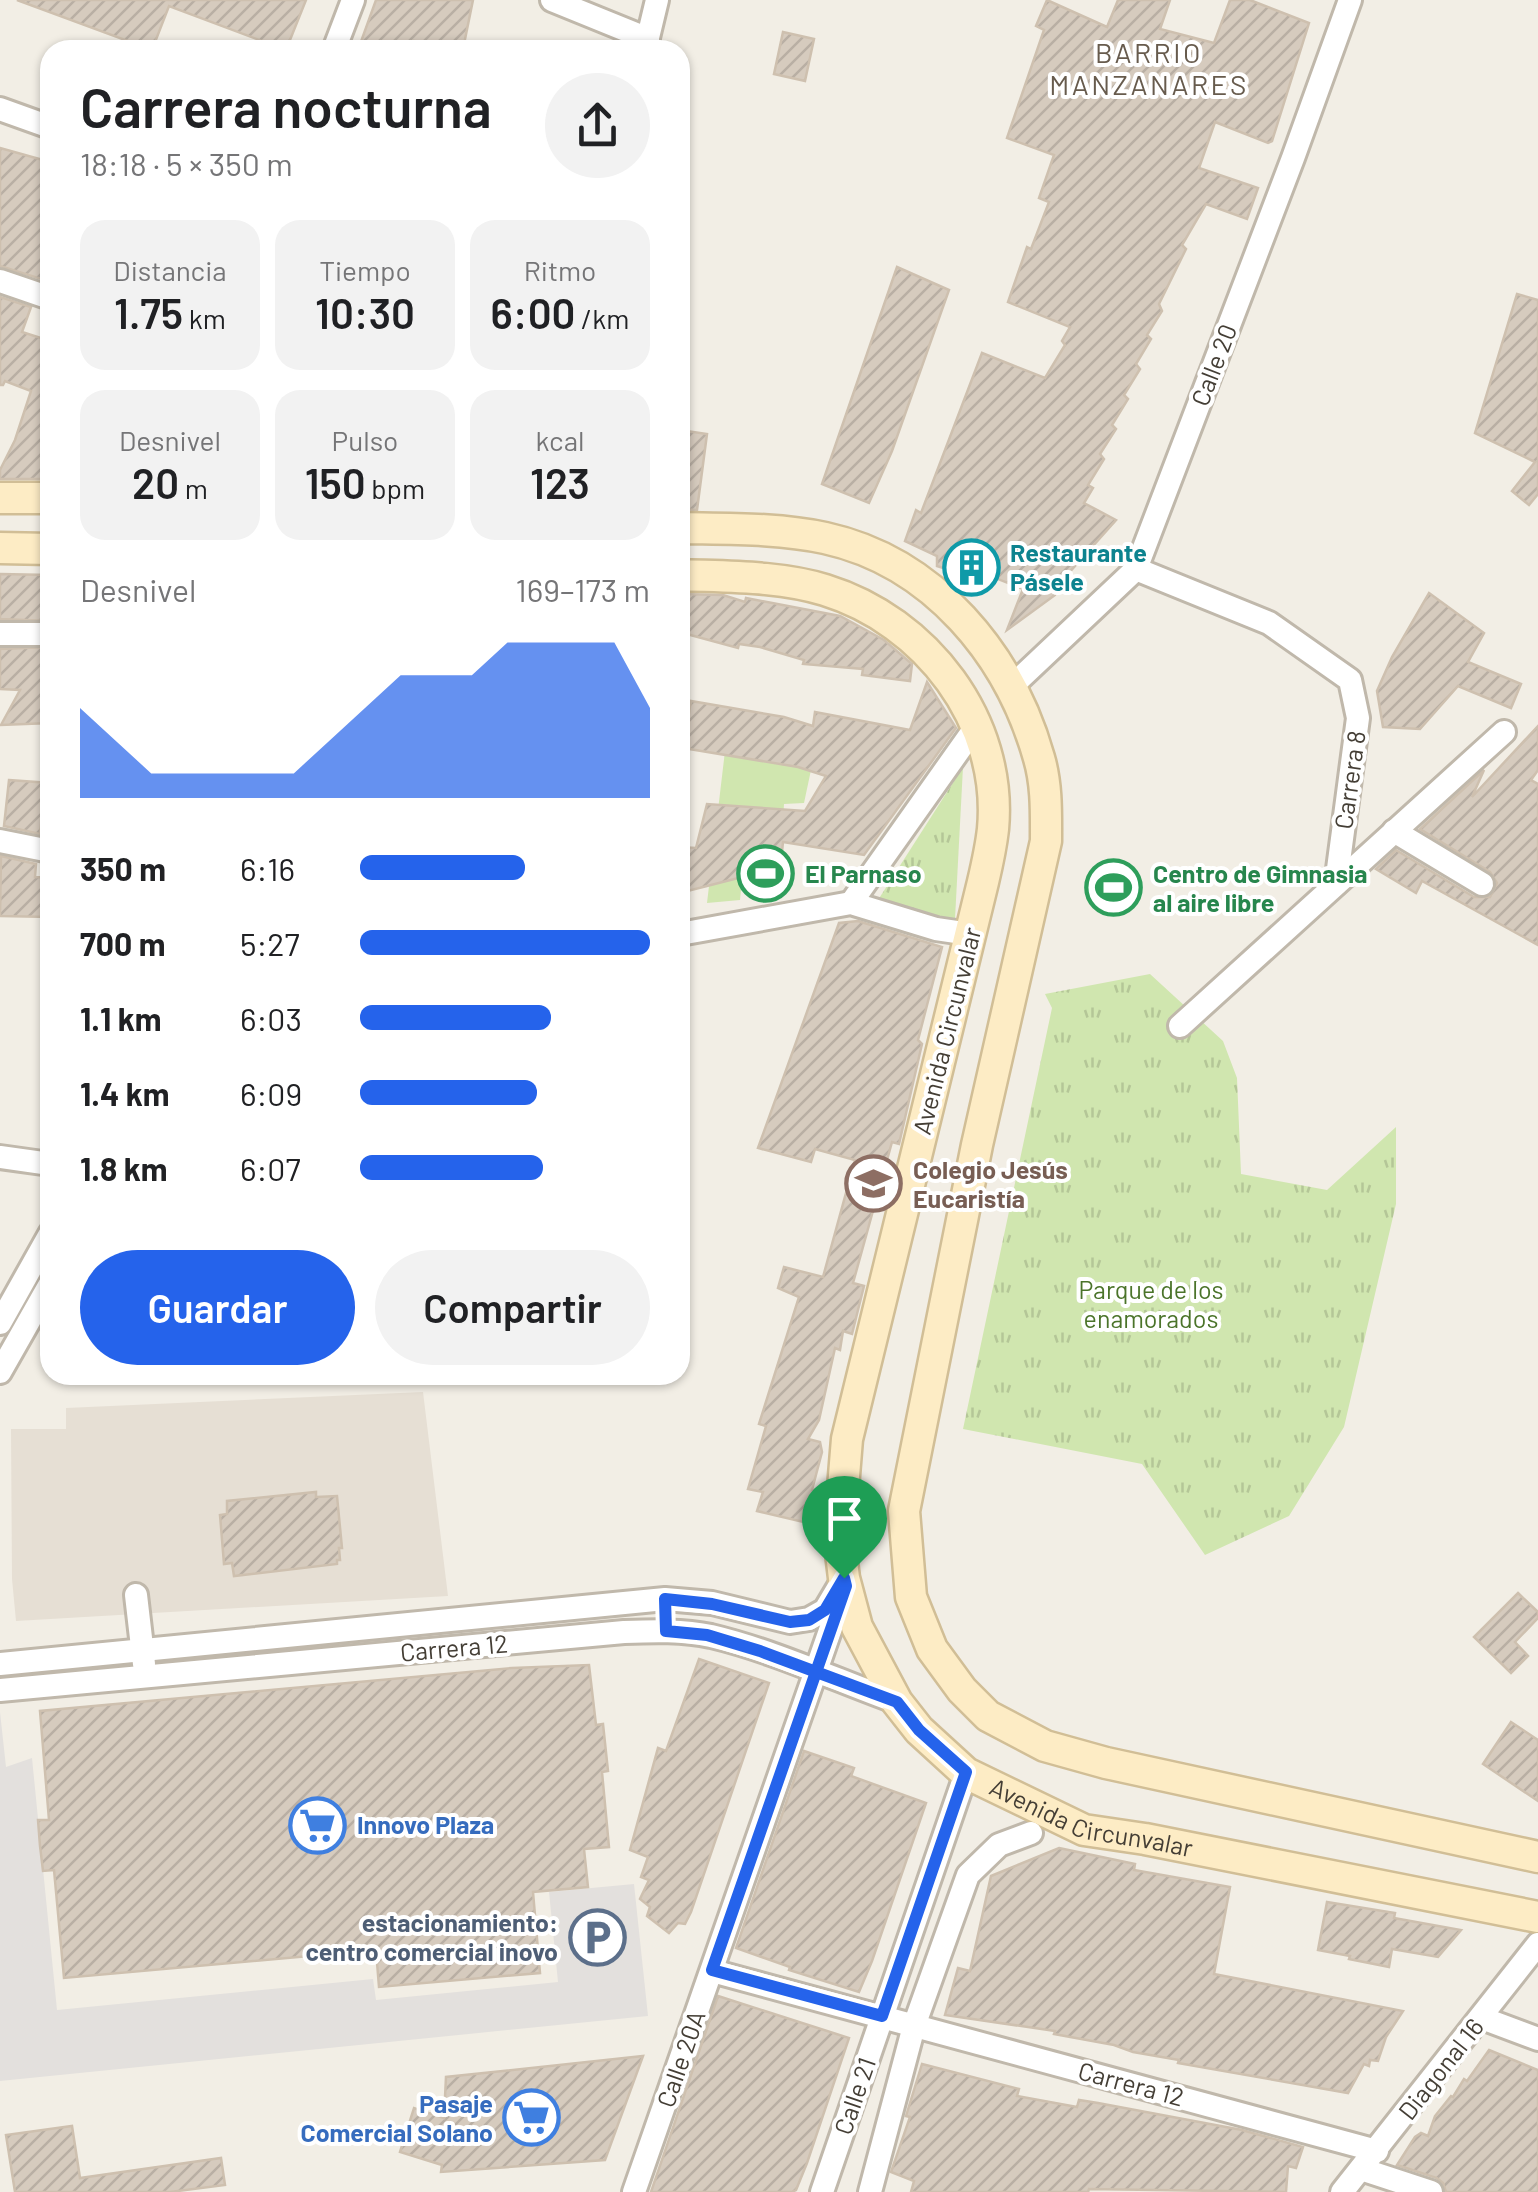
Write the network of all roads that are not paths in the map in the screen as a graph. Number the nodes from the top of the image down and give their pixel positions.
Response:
1 (353, 0) edge
2 (552, 0) edge
3 (657, 0) edge
4 (1350, 0) edge
5 (338, 40) edge
6 (637, 40) edge
7 (647, 40) edge
8 (0, 110) edge
9 (40, 124) edge
10 (0, 281) edge
11 (40, 295) edge
12 (0, 498) edge
13 (40, 498) edge
14 (690, 529) edge
15 (0, 548) edge
16 (40, 548) edge
17 (1136, 569) junction
18 (690, 576) edge
19 (0, 634) edge
20 (40, 634) edge
21 (1012, 686) junction
22 (977, 725) junction
23 (1504, 732) dead end
24 (1394, 832) junction
25 (0, 842) edge
26 (40, 848) edge
27 (1336, 884) junction
28 (1482, 884) dead end
29 (852, 903) junction
30 (690, 932) edge
31 (970, 934) junction
32 (1024, 944) junction
33 (1180, 1026) dead end
34 (0, 1157) edge
35 (40, 1163) edge
36 (40, 1252) edge
37 (40, 1302) edge
38 (0, 1323) edge
39 (0, 1372) edge
40 (845, 1582) junction
41 (136, 1594) dead end
42 (665, 1599) junction
43 (666, 1631) junction
44 (142, 1650) junction
45 (0, 1664) edge
46 (816, 1673) junction
47 (146, 1678) junction
48 (0, 1690) edge
49 (897, 1702) junction
50 (966, 1772) junction
51 (1031, 1833) dead end
52 (1538, 1857) edge
53 (1538, 1917) edge
54 (1538, 1944) edge
55 (712, 1970) junction
56 (882, 2016) junction
57 (1482, 2018) junction
58 (914, 2026) junction
59 (1538, 2040) edge
60 (1369, 2160) junction
61 (831, 2190) edge
62 (634, 2192) edge
63 (870, 2192) edge
64 (1342, 2192) edge
65 (1431, 2192) edge

1 - 5 street
2 - 6 street
3 - 7 street
4 - 17 street, Calle 20
8 - 9 street
10 - 11 street
12 - 13 main road
14 - 21 main road, Avenida Circunvalar
15 - 16 main road
17 - 21 street, Calle 20
17 - 27 street, Carrera 8
18 - 22 main road, Avenida Circunvalar
19 - 20 street
21 - 32 main road, Avenida Circunvalar
22 - 29 street
22 - 31 main road, Avenida Circunvalar
23 - 24 street
24 - 27 street
24 - 28 street
25 - 26 street
27 - 33 street
29 - 30 street
29 - 31 street
31 - 32 main road
31 - 40 main road, Avenida Circunvalar
32 - 52 main road, Avenida Circunvalar
34 - 35 street
36 - 38 street
37 - 39 street
40 - 42 street, Carrera 12
40 - 46 street, Calle 20A
40 - 49 main road, Avenida Circunvalar
41 - 44 street
42 - 43 street
42 - 44 street, Carrera 12
43 - 46 street, Carrera 12
43 - 47 street, Carrera 12
44 - 45 street, Carrera 12
44 - 47 street
46 - 49 street, Carrera 12
46 - 55 street, Calle 20A
47 - 48 street, Carrera 12
49 - 50 main road, Avenida Circunvalar
50 - 53 main road, Avenida Circunvalar
50 - 56 street, Calle 21
51 - 58 street, Calle 21
54 - 57 street, Diagonal 16
55 - 56 street, Carrera 12
55 - 62 street, Calle 20A
56 - 58 street, Carrera 12
56 - 61 street, Calle 21
57 - 59 street
57 - 60 street, Diagonal 16
58 - 60 street, Carrera 12
58 - 63 street, Calle 21
60 - 64 street, Diagonal 16
60 - 65 street, Carrera 12

